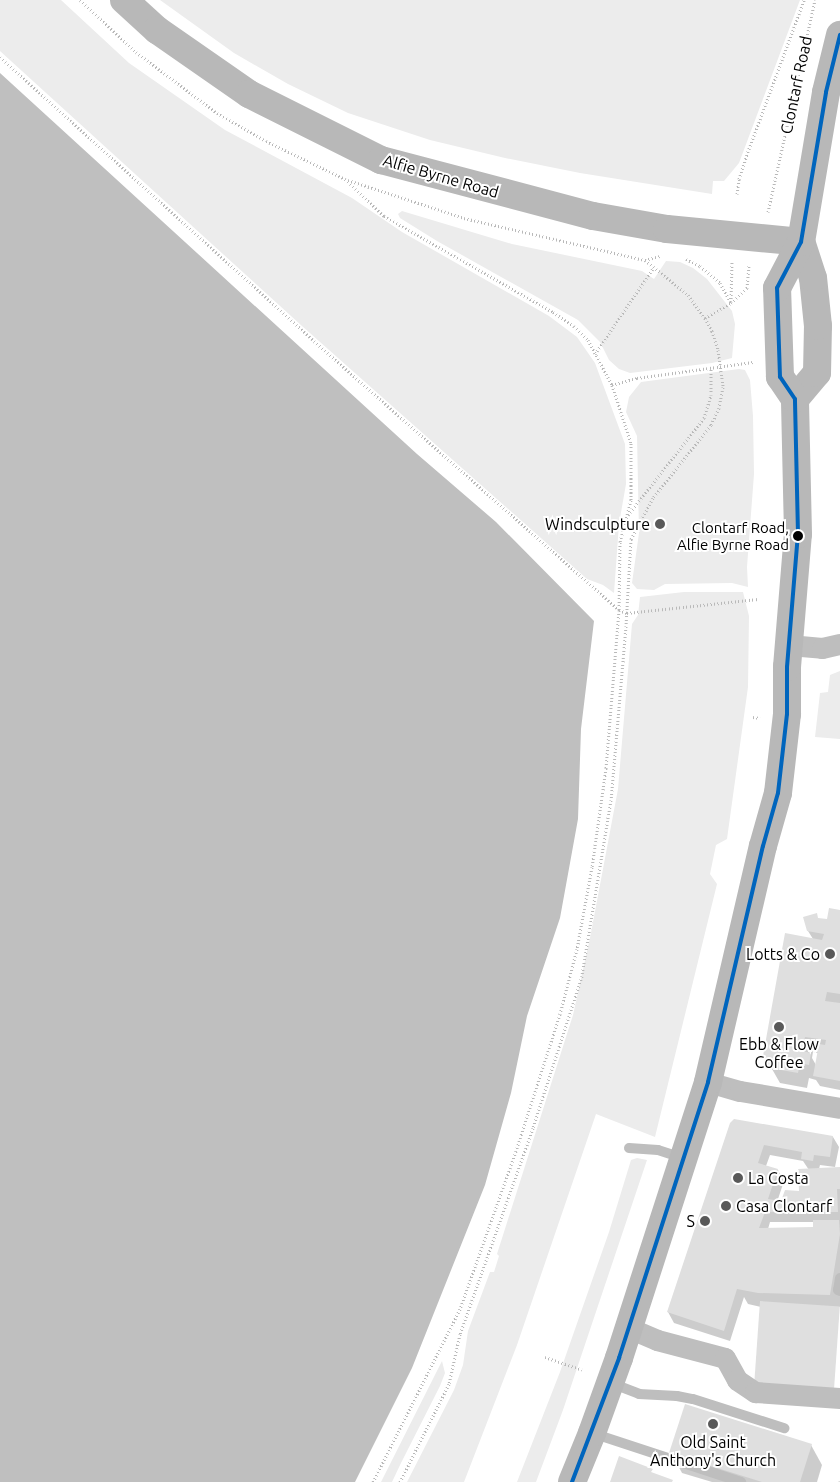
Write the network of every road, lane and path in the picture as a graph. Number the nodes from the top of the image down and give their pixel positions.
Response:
1 (124, 0) edge
2 (804, 0) edge
3 (815, 0) edge
4 (840, 35) edge
5 (0, 56) edge
6 (778, 169) dead end
7 (334, 173) dead end
8 (345, 179) junction
9 (737, 194) dead end
10 (801, 242) junction
11 (662, 256) dead end
12 (680, 257) dead end
13 (645, 260) junction
14 (732, 262) dead end
15 (654, 267) junction
16 (748, 267) dead end
17 (731, 302) junction
18 (705, 318) junction
19 (595, 354) junction
20 (753, 362) dead end
21 (720, 366) junction
22 (711, 368) junction
23 (612, 386) junction
24 (795, 399) junction
25 (627, 516) junction
26 (758, 599) dead end
27 (619, 610) junction
28 (627, 613) junction
29 (840, 644) edge
30 (789, 645) junction
31 (708, 1082) junction
32 (840, 1108) edge
33 (629, 1148) dead end
34 (685, 1158) junction
35 (840, 1278) edge
36 (840, 1291) edge
37 (629, 1328) junction
38 (545, 1358) dead end
39 (582, 1370) dead end
40 (611, 1383) junction
41 (840, 1398) edge
42 (784, 1428) dead end
43 (592, 1433) junction
44 (373, 1482) edge
45 (400, 1482) edge
46 (572, 1482) edge
47 (741, 1482) edge

1 - 10 main road, Alfie Byrne Road
2 - 9 path
3 - 6 path, Clontarf Road
4 - 10 main road, Clontarf Road
5 - 27 path
7 - 8 path
8 - 13 path, Alfie Byrne Road
8 - 19 path
10 - 24 main road, Clontarf Road
10 - 24 main road, Clontarf Road
11 - 13 path
12 - 17 path
13 - 15 path, Alfie Byrne Road
14 - 17 path
15 - 18 path, Alfie Byrne Road
15 - 19 path
16 - 17 path
17 - 18 path
18 - 21 path, Alfie Byrne Road
19 - 23 path
20 - 21 path
21 - 22 path
21 - 28 path, Alfie Byrne Road
22 - 23 path
22 - 25 path
23 - 25 path
24 - 30 main road
25 - 27 path
26 - 28 path
27 - 28 path
27 - 44 path
28 - 45 path, Alfie Byrne Road
29 - 30 street
30 - 31 main road
31 - 32 street
31 - 34 main road
33 - 34 lane
34 - 37 main road
35 - 36 lane
37 - 40 main road
37 - 41 street
38 - 39 path
40 - 42 lane
40 - 43 main road
43 - 46 main road
43 - 47 lane

